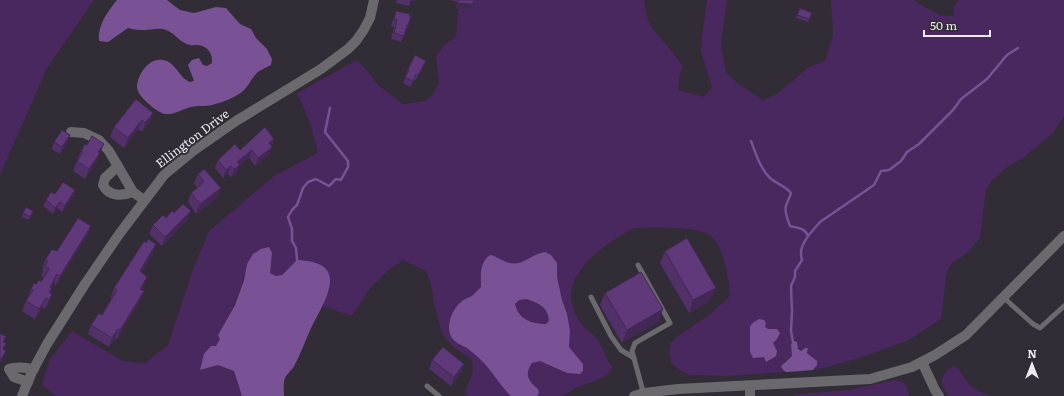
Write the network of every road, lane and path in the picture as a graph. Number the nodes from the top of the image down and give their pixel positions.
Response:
1 (374, 0) edge
2 (71, 132) dead end
3 (118, 166) junction
4 (133, 192) junction
5 (144, 200) junction
6 (1064, 236) edge
7 (638, 264) dead end
8 (591, 297) dead end
9 (1004, 298) junction
10 (1064, 306) edge
11 (634, 358) junction
12 (922, 362) junction
13 (34, 369) junction
14 (28, 382) junction
15 (426, 386) dead end
16 (750, 391) edge
17 (644, 394) edge
18 (934, 394) edge
19 (22, 396) edge
20 (439, 396) edge
21 (634, 396) edge
22 (744, 396) edge

1 - 5 street, Ellington Drive
2 - 3 street
3 - 4 street
3 - 4 street
4 - 5 street
5 - 13 street, Ellington Drive
6 - 9 street
7 - 11 lane
8 - 11 lane
9 - 10 lane
9 - 12 street
11 - 17 lane
12 - 16 street
12 - 18 street
13 - 14 street, Ellington Drive
13 - 14 street
14 - 19 street, Ellington Drive
15 - 20 lane
16 - 17 street
16 - 22 lane
17 - 21 street

